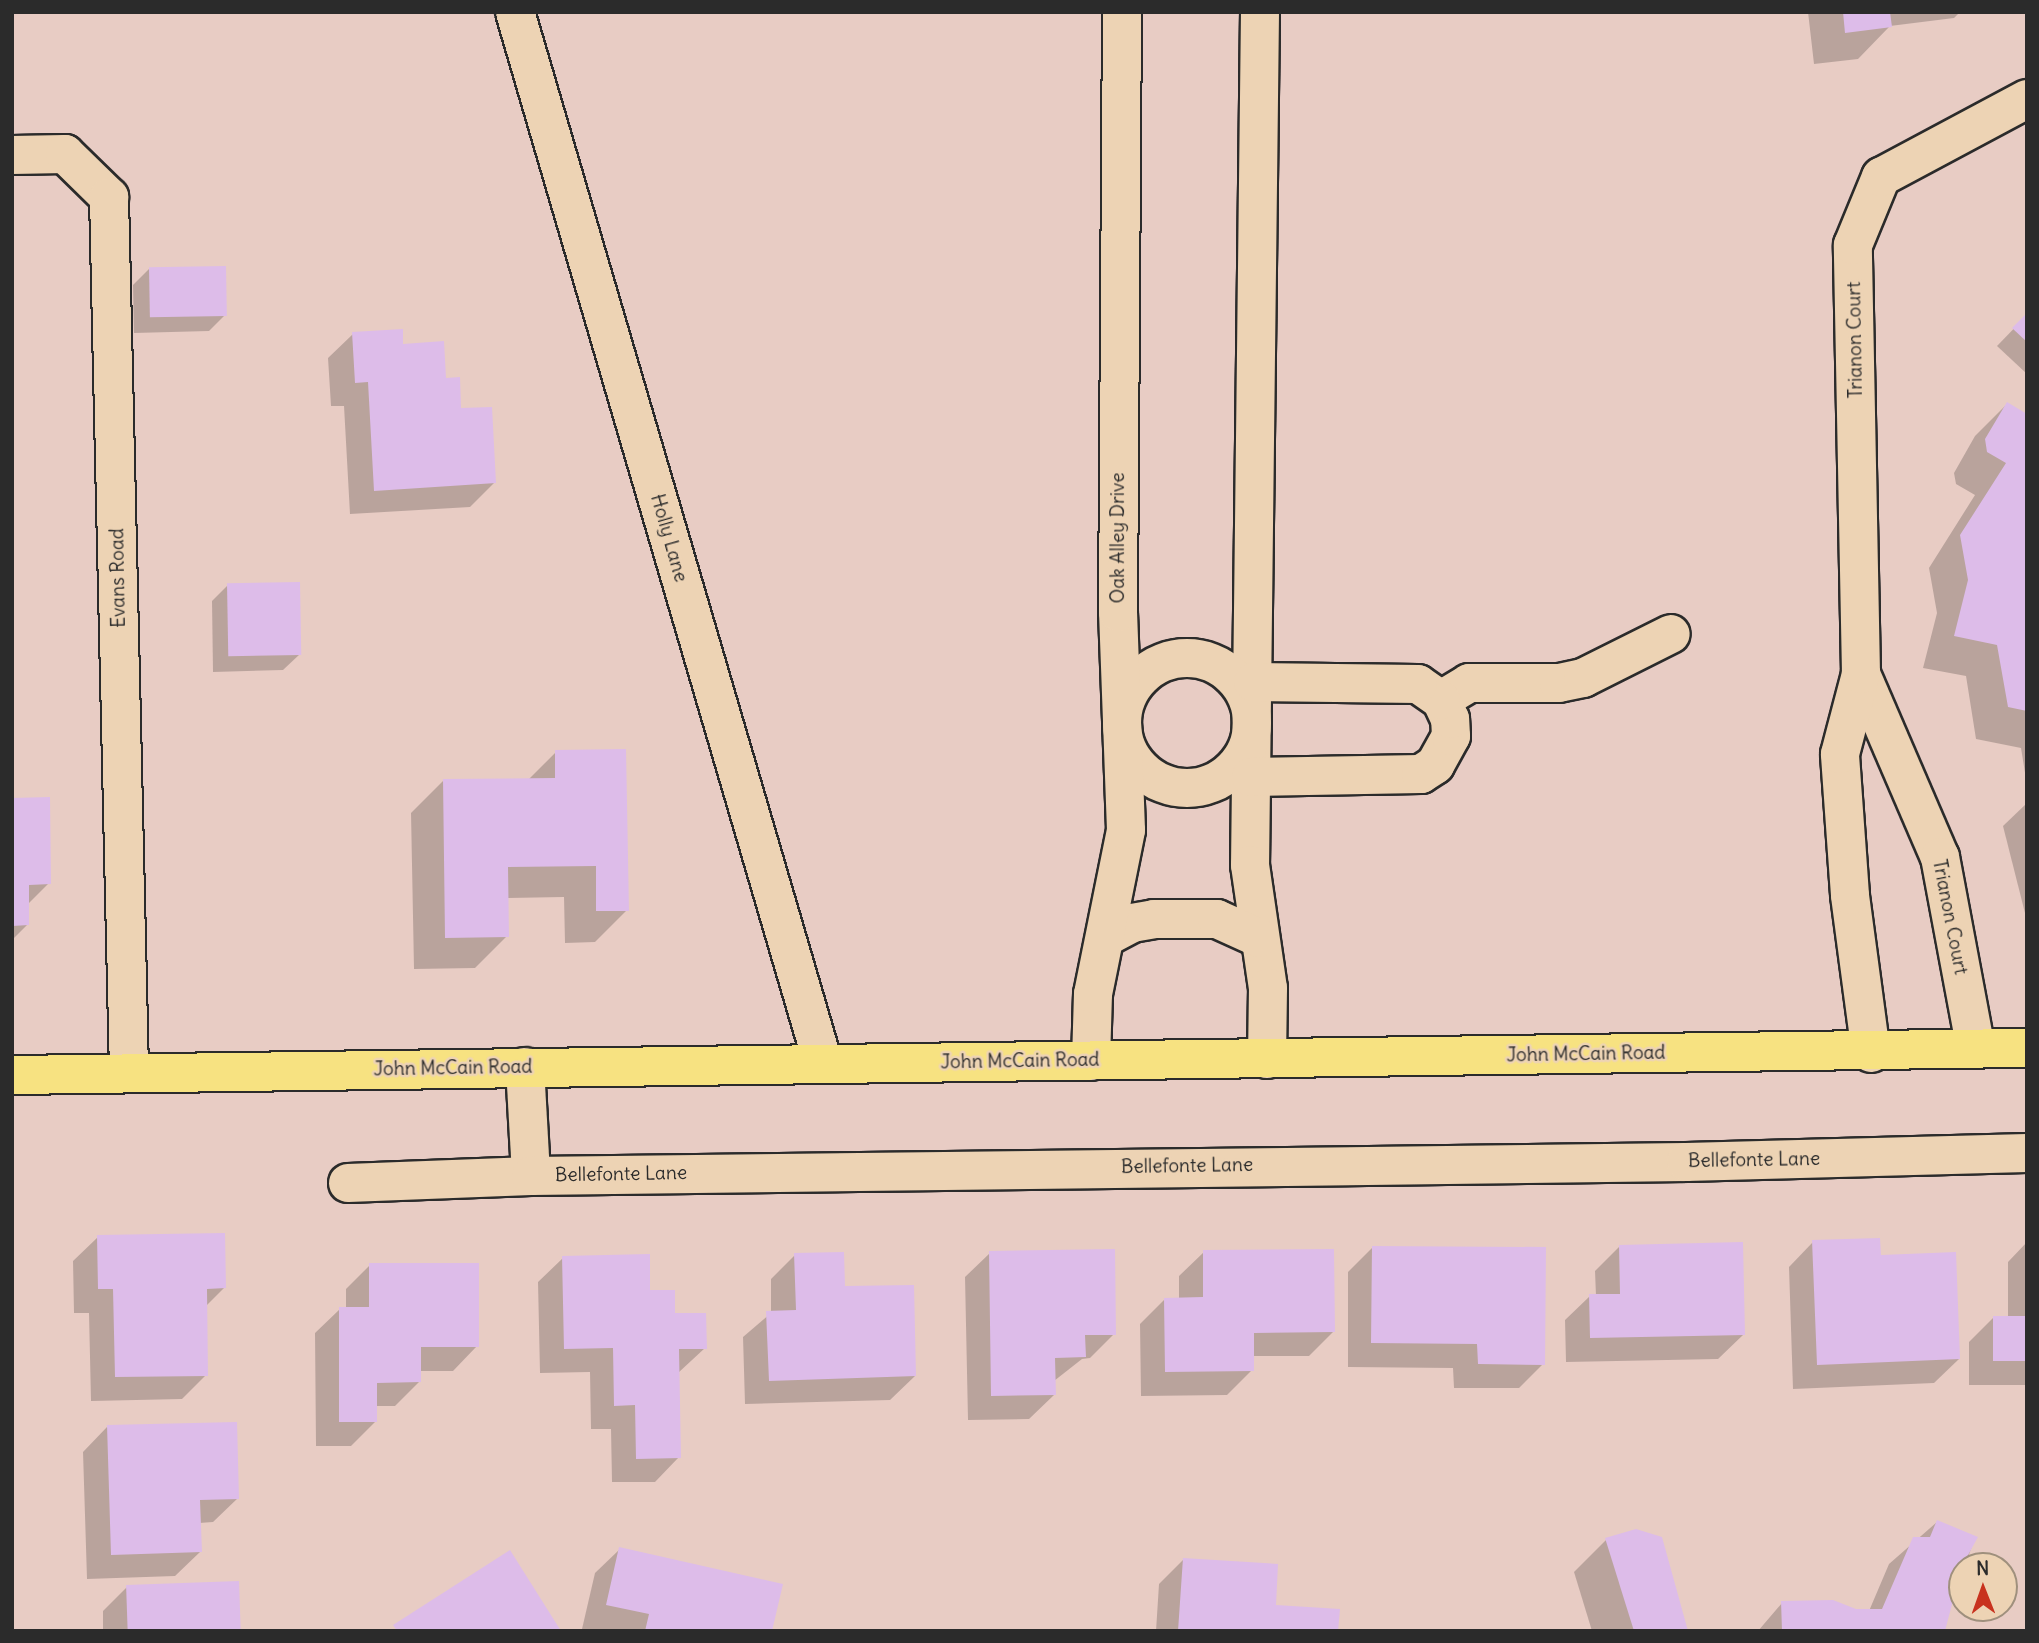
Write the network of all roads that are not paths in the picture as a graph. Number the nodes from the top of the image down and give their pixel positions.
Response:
1 (515, 12) edge
2 (1122, 12) edge
3 (1260, 12) edge
4 (2027, 99) edge
5 (12, 155) edge
6 (1671, 634) dead end
7 (1861, 674) junction
8 (1253, 682) junction
9 (1441, 700) junction
10 (1122, 717) junction
11 (1253, 722) junction
12 (1251, 777) junction
13 (1106, 937) junction
14 (1259, 938) junction
15 (2027, 1048) edge
16 (1976, 1049) junction
17 (1871, 1053) junction
18 (1267, 1059) junction
19 (1091, 1060) junction
20 (822, 1063) junction
21 (525, 1066) junction
22 (129, 1073) junction
23 (12, 1075) edge
24 (2027, 1153) edge
25 (531, 1176) junction
26 (348, 1183) dead end

1 - 20 street, Holly Lane
2 - 10 street, Oak Alley Drive
3 - 8 street
4 - 7 street, Trianon Court
5 - 22 street, Evans Road
6 - 9 street
7 - 16 street, Trianon Court
7 - 17 street, Trianon Court
8 - 9 street
8 - 11 street
9 - 12 street
10 - 11 street
10 - 11 street
10 - 13 street, Oak Alley Drive
11 - 12 street
12 - 14 street
13 - 14 street
13 - 19 street, Oak Alley Drive
14 - 18 street
15 - 16 main road, John McCain Road
16 - 17 main road, John McCain Road
17 - 18 main road, John McCain Road
18 - 19 main road, John McCain Road
19 - 20 main road, John McCain Road
20 - 21 main road, John McCain Road
21 - 22 main road, John McCain Road
21 - 25 street
22 - 23 main road, John McCain Road
24 - 25 street, Bellefonte Lane
25 - 26 street, Bellefonte Lane

